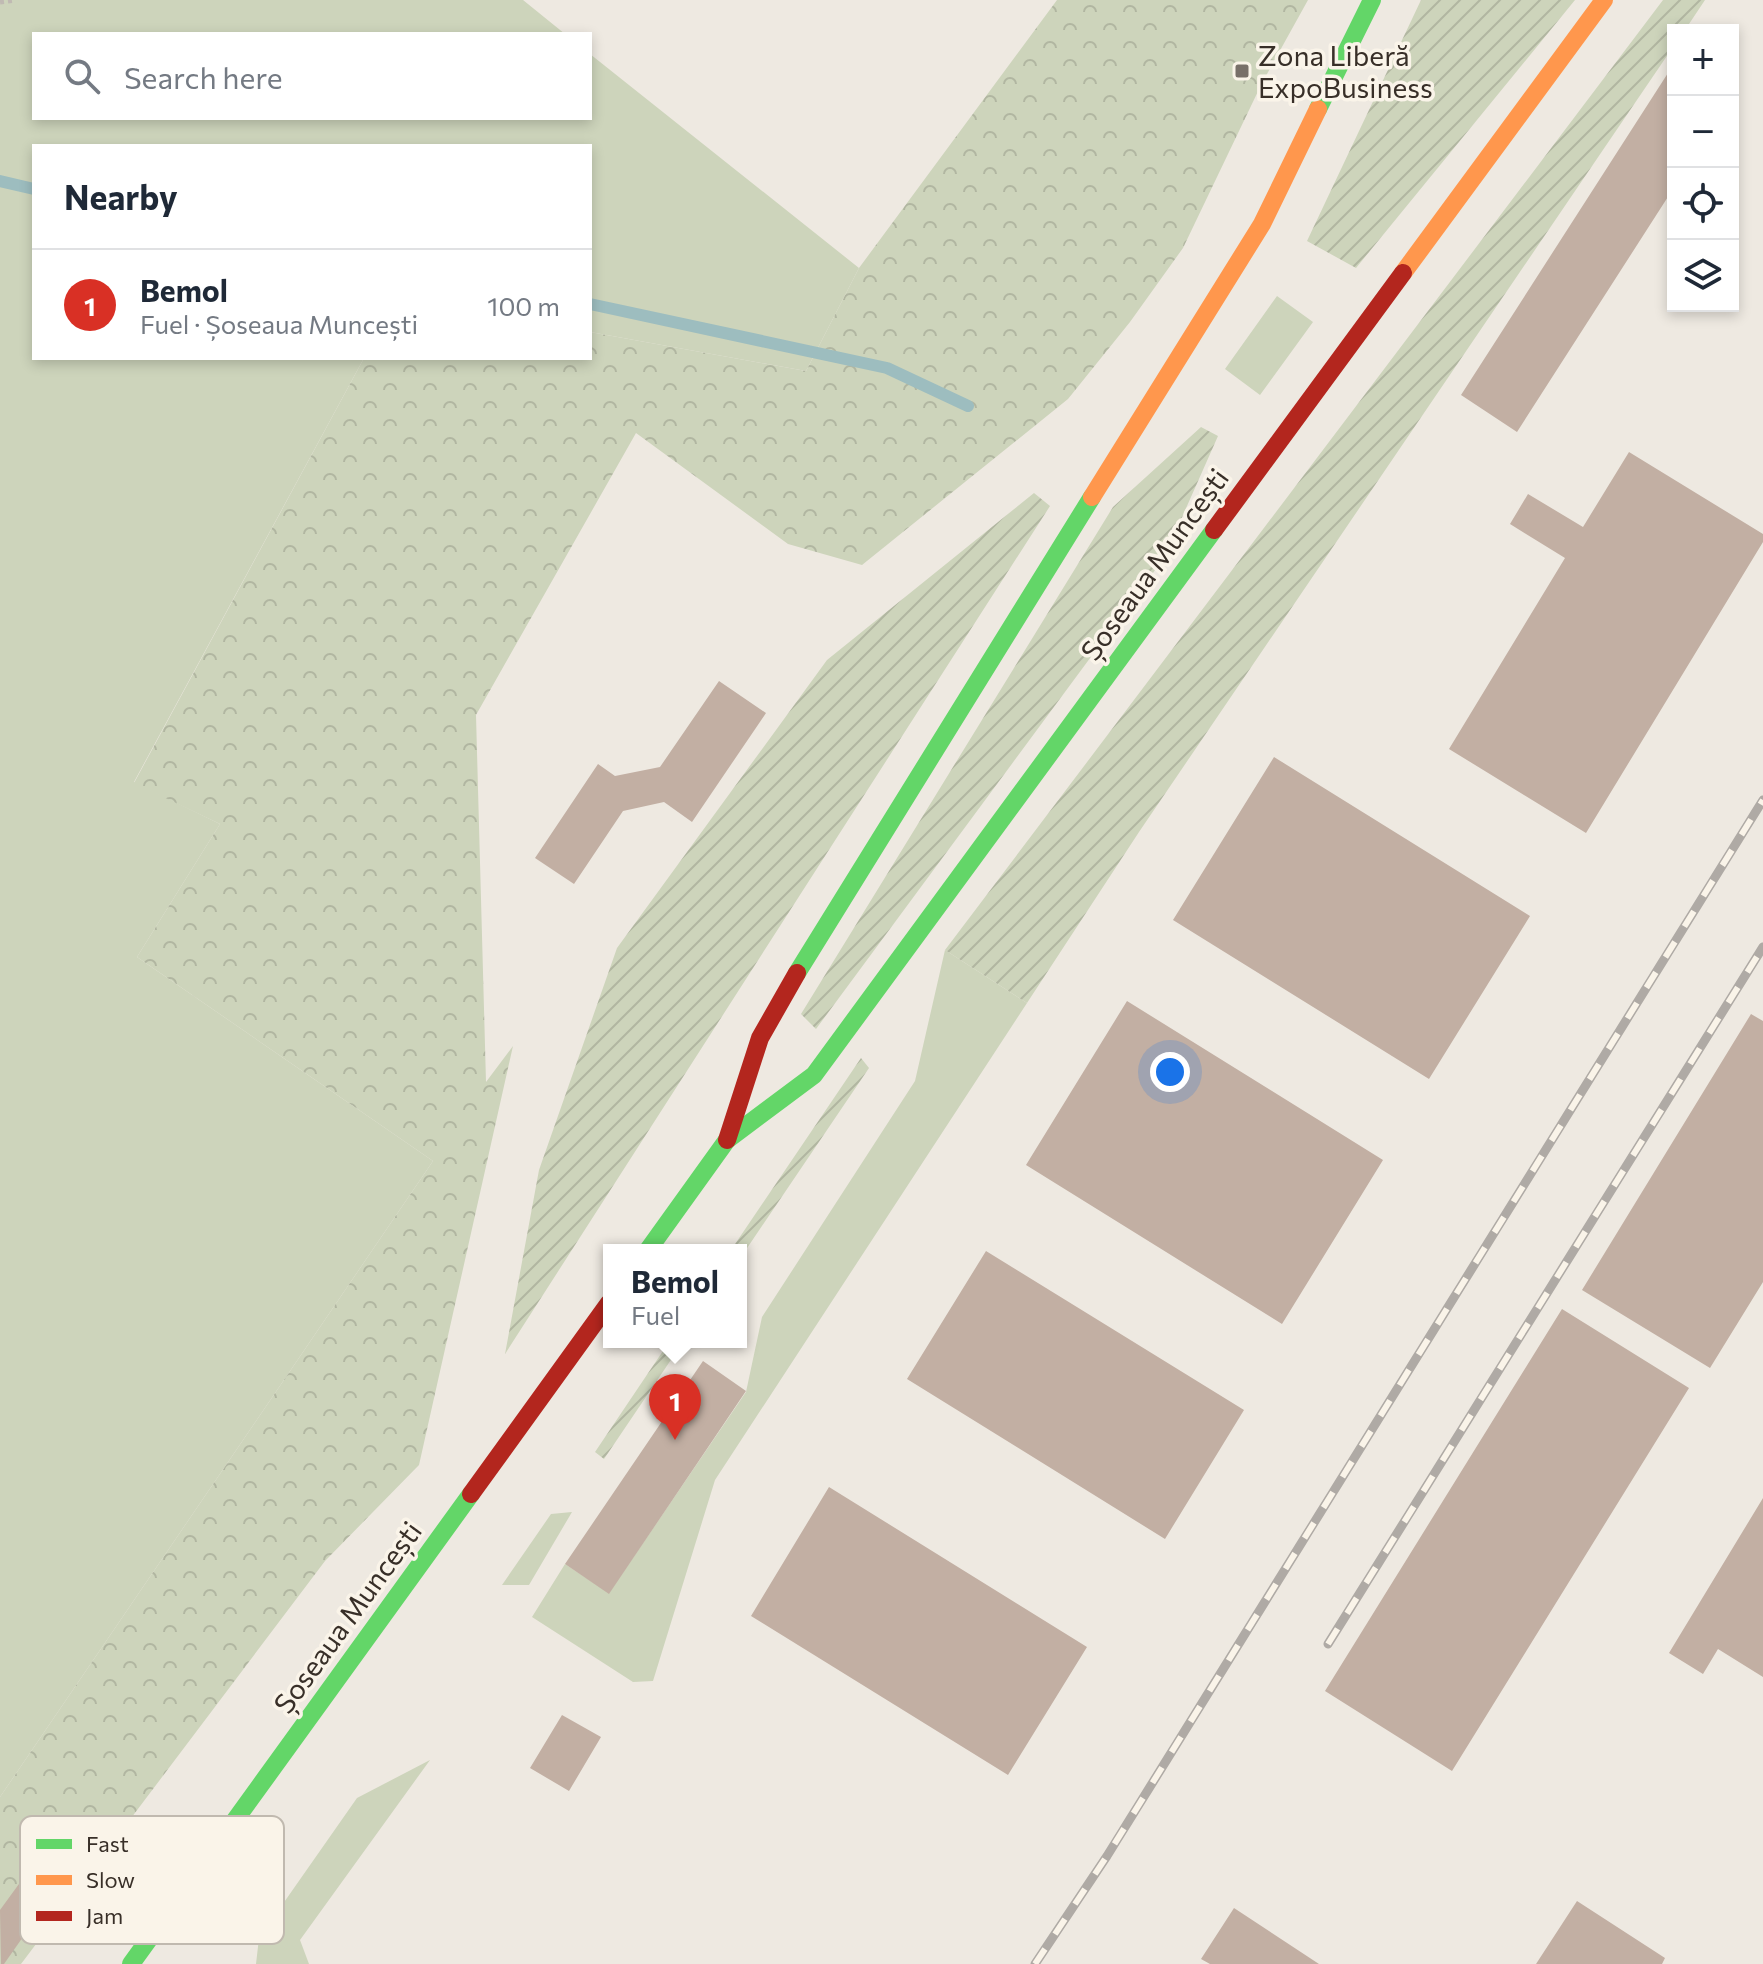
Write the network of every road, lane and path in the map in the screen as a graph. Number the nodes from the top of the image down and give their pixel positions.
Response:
1 (15, 0) edge
2 (1372, 0) edge
3 (1604, 0) edge
4 (0, 2) edge
5 (727, 1140) junction
6 (652, 1244) edge
7 (603, 1311) edge
8 (238, 1816) edge
9 (145, 1944) edge
10 (131, 1964) edge

1 - 4 path
2 - 5 main road, Șoseaua Muncești
3 - 5 main road, Șoseaua Muncești
5 - 6 main road, Șoseaua Muncești
7 - 8 main road, Șoseaua Muncești
9 - 10 main road, Șoseaua Muncești

